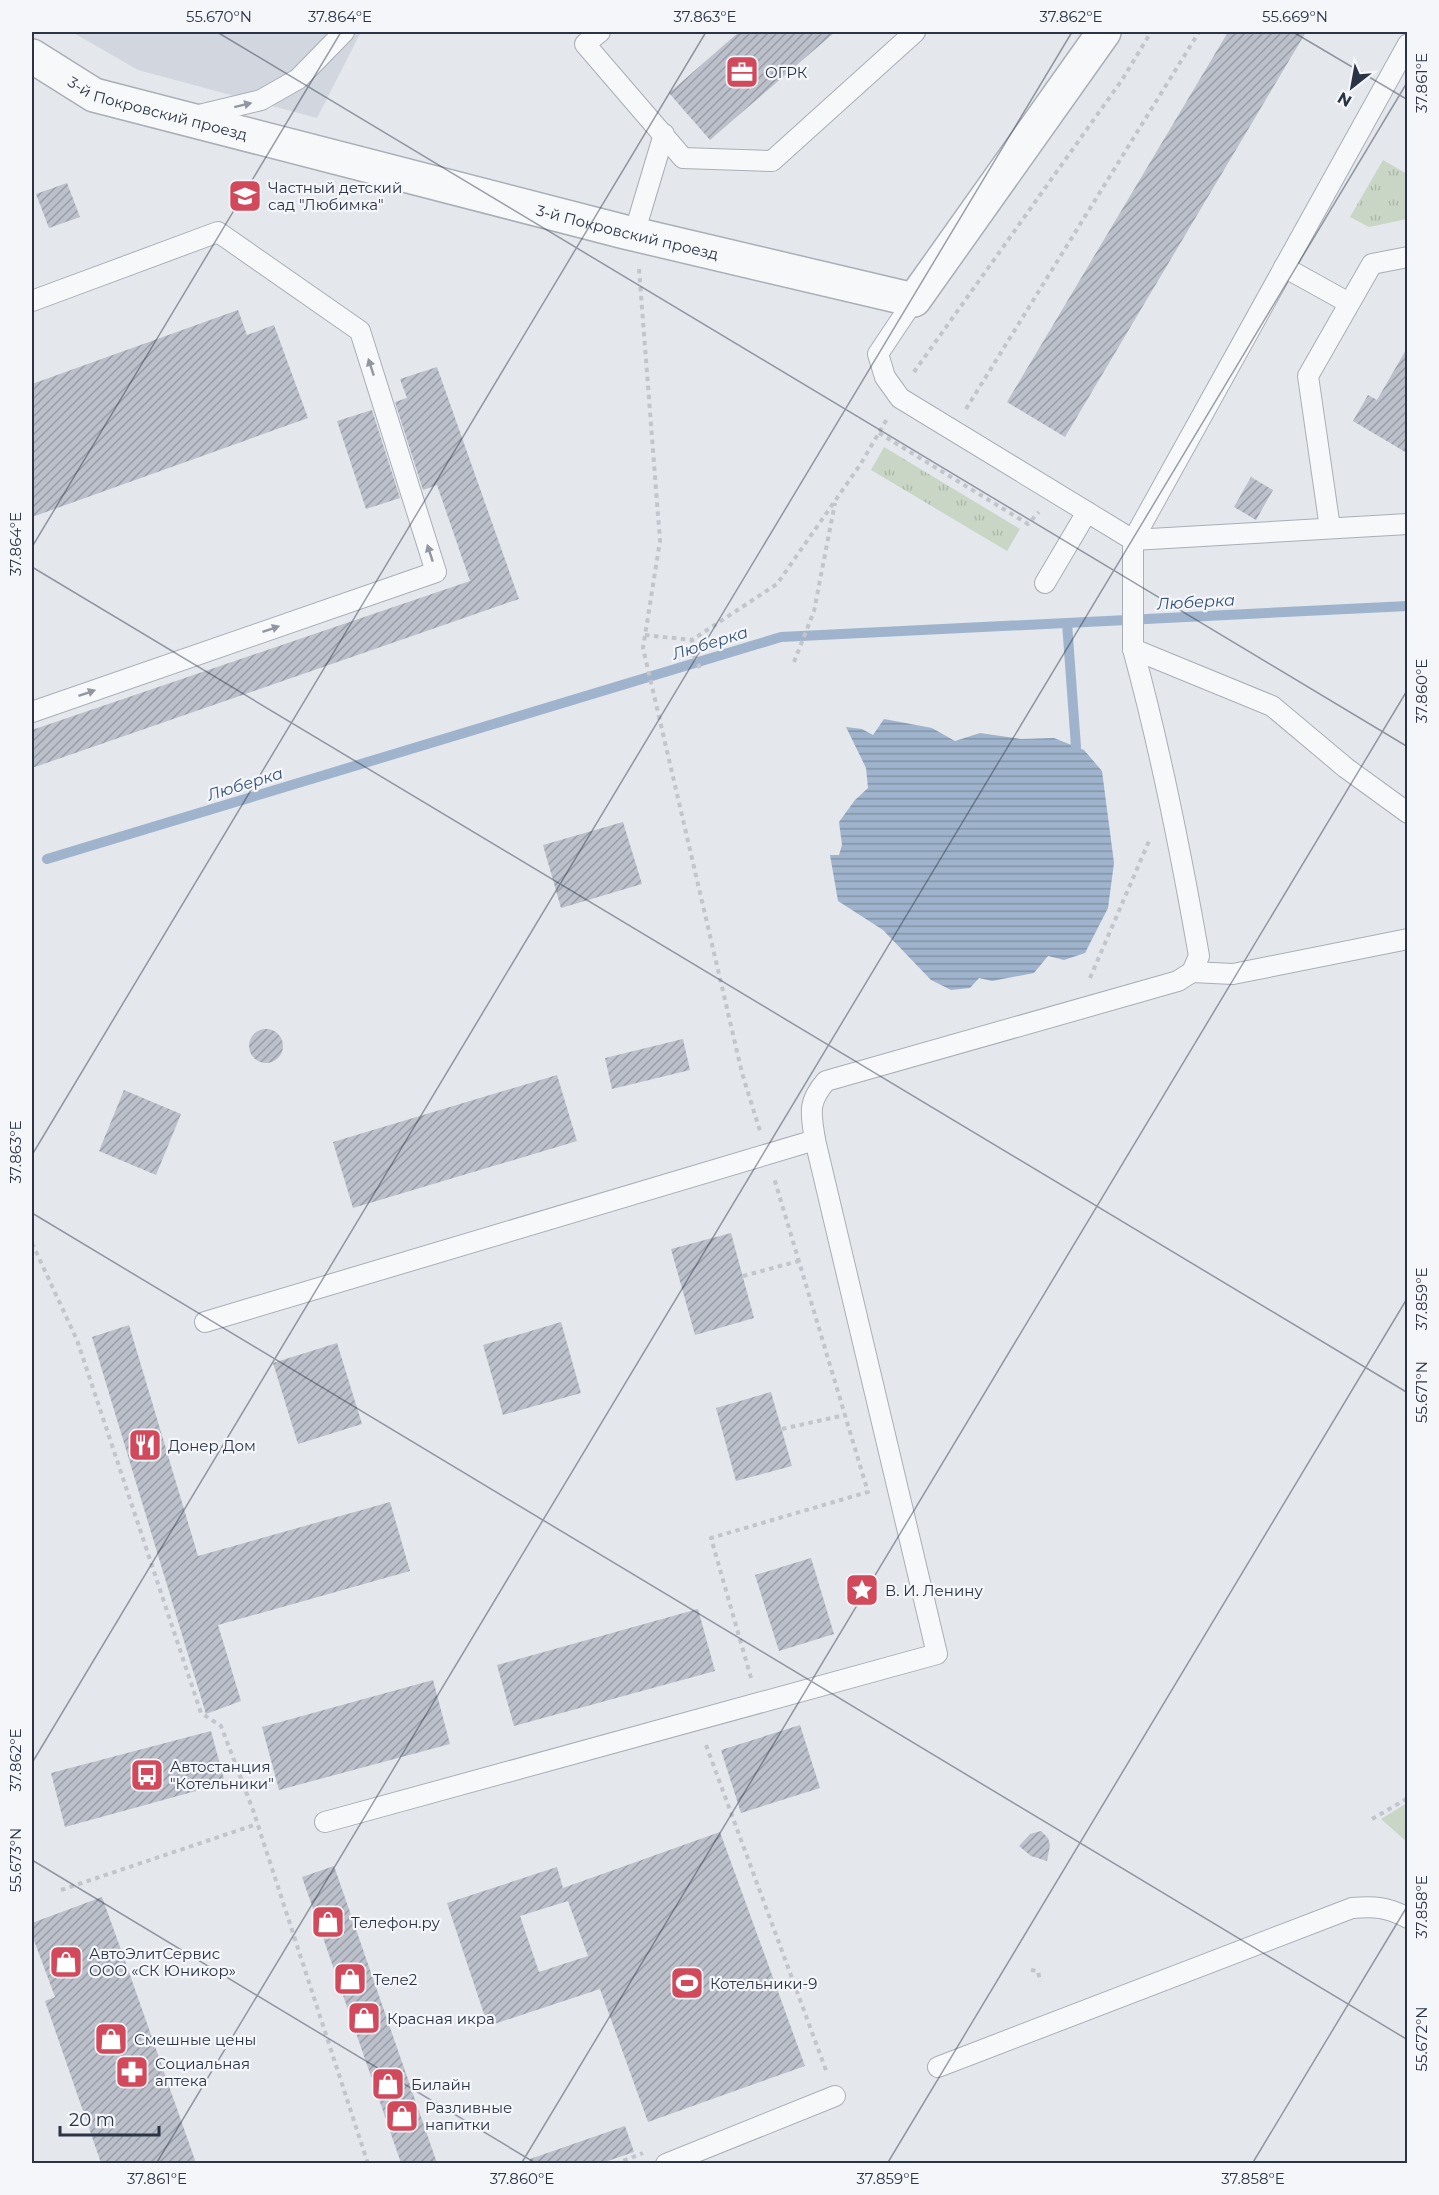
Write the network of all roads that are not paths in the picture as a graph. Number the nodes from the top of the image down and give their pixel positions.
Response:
1 (344, 32) edge
2 (600, 32) edge
3 (915, 32) edge
4 (1104, 32) edge
5 (1407, 44) edge
6 (32, 56) edge
7 (186, 118) junction
8 (664, 134) junction
9 (630, 233) junction
10 (1407, 257) edge
11 (1284, 267) junction
12 (914, 300) junction
13 (32, 301) edge
14 (1349, 303) junction
15 (1087, 512) junction
16 (1407, 524) edge
17 (1330, 528) junction
18 (1133, 540) junction
19 (1045, 584) dead end
20 (1133, 646) junction
21 (32, 712) edge
22 (1407, 813) edge
23 (1407, 939) edge
24 (1192, 972) junction
25 (815, 1140) junction
26 (205, 1322) dead end
27 (325, 1822) dead end
28 (1407, 1918) edge
29 (938, 2067) dead end
30 (836, 2096) road end
31 (666, 2163) edge

7 -> 1 lane
2 - 8 lane
3 - 8 lane
4 - 12 street
5 - 11 lane
6 - 7 street, 3-й Покровский проезд
7 - 9 street, 3-й Покровский проезд
8 - 9 lane
9 - 12 street, 3-й Покровский проезд
10 - 14 lane
11 - 14 lane
11 - 18 lane
12 - 15 lane
21 -> 13 lane
14 - 17 lane
15 - 18 lane
15 - 19 lane
16 - 17 lane
17 - 18 lane
18 - 20 lane
20 - 22 lane
20 - 24 lane
23 - 24 lane
24 - 25 lane
25 - 26 lane
25 - 27 lane
28 - 29 lane
30 - 31 lane

